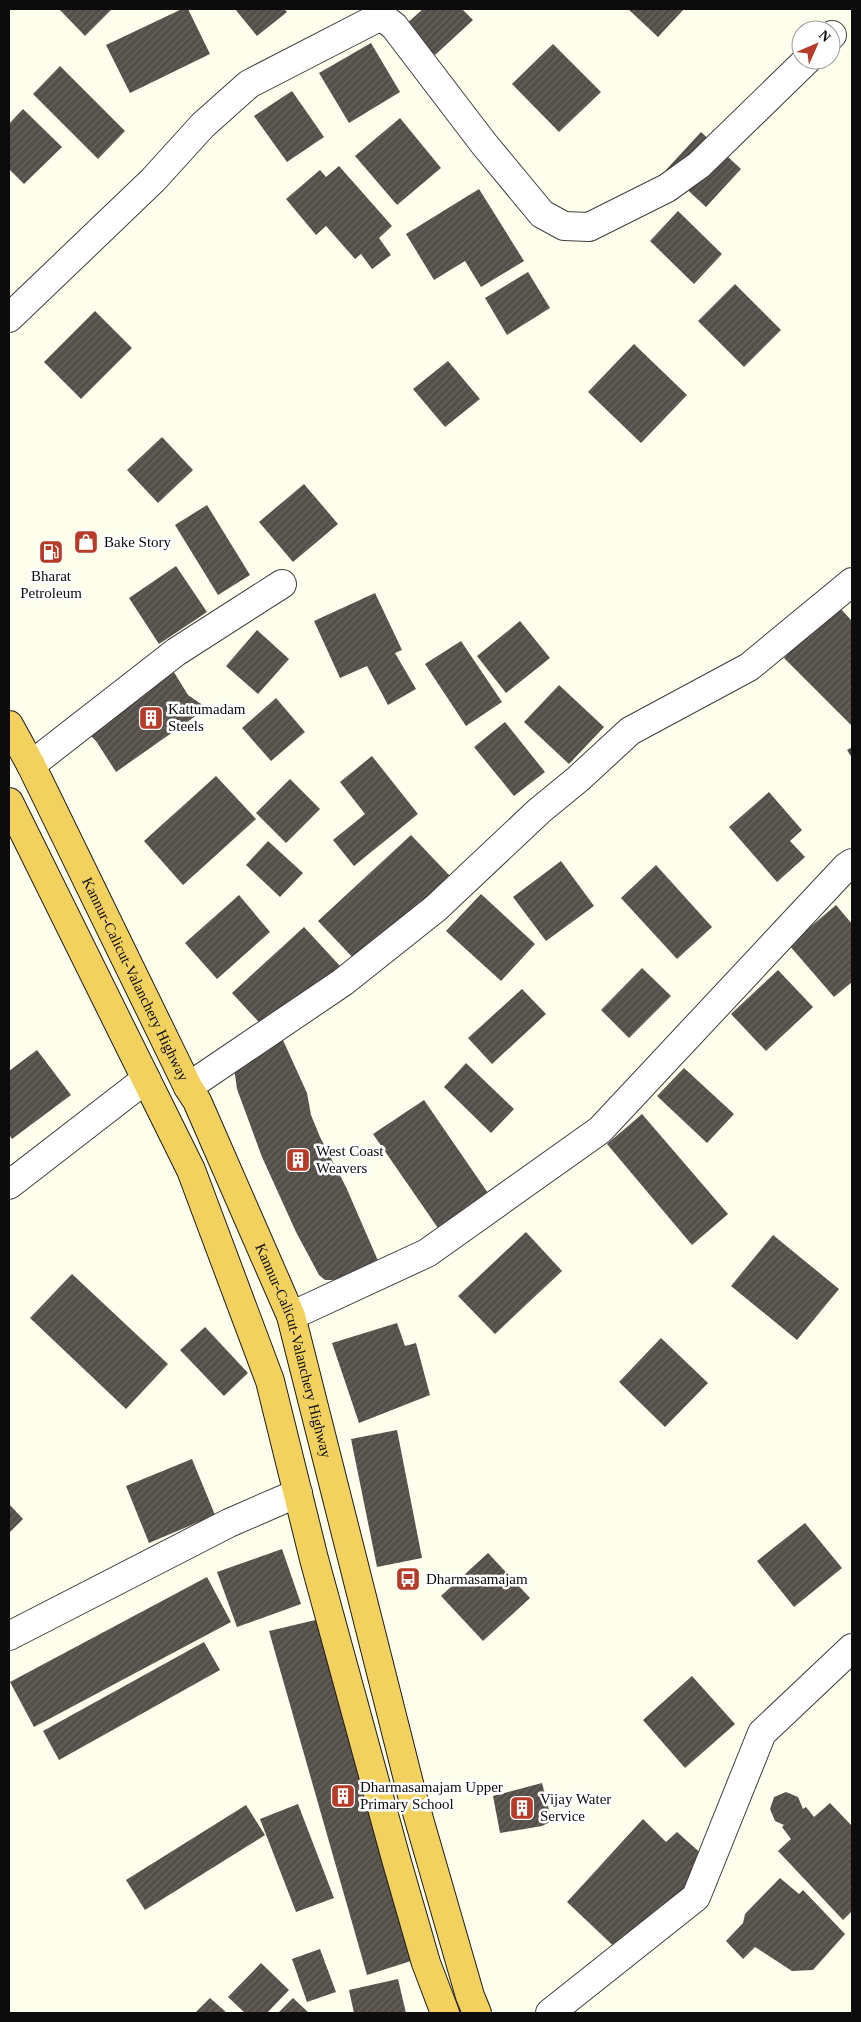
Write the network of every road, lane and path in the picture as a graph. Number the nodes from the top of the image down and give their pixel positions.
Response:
1 (379, 13) edge
2 (797, 70) edge
3 (9, 318) edge
4 (852, 582) edge
5 (282, 584) dead end
6 (9, 725) edge
7 (31, 765) junction
8 (9, 802) edge
9 (852, 864) edge
10 (146, 1079) junction
11 (188, 1087) junction
12 (9, 1185) edge
13 (291, 1316) junction
14 (332, 1480) junction
15 (298, 1493) junction
16 (9, 1636) edge
17 (852, 1648) edge
18 (445, 2013) edge
19 (477, 2013) edge
20 (550, 2013) edge

1 - 2 street
1 - 3 street
4 - 11 street
5 - 7 street
6 - 7 highway, Kannur-Calicut-Valanchery Highway
7 - 11 highway, Kannur-Calicut-Valanchery Highway
8 - 10 highway, Kannur-Calicut-Valanchery Highway
9 - 13 street
10 - 12 street
10 - 15 highway, Kannur-Calicut-Valanchery Highway
11 - 13 highway, Kannur-Calicut-Valanchery Highway
13 - 14 highway, Kannur-Calicut-Valanchery Highway
14 - 15 highway
14 - 19 highway, Kannur-Calicut-Valanchery Highway
15 - 16 street
15 - 18 highway, Kannur-Calicut-Valanchery Highway
17 - 20 street

